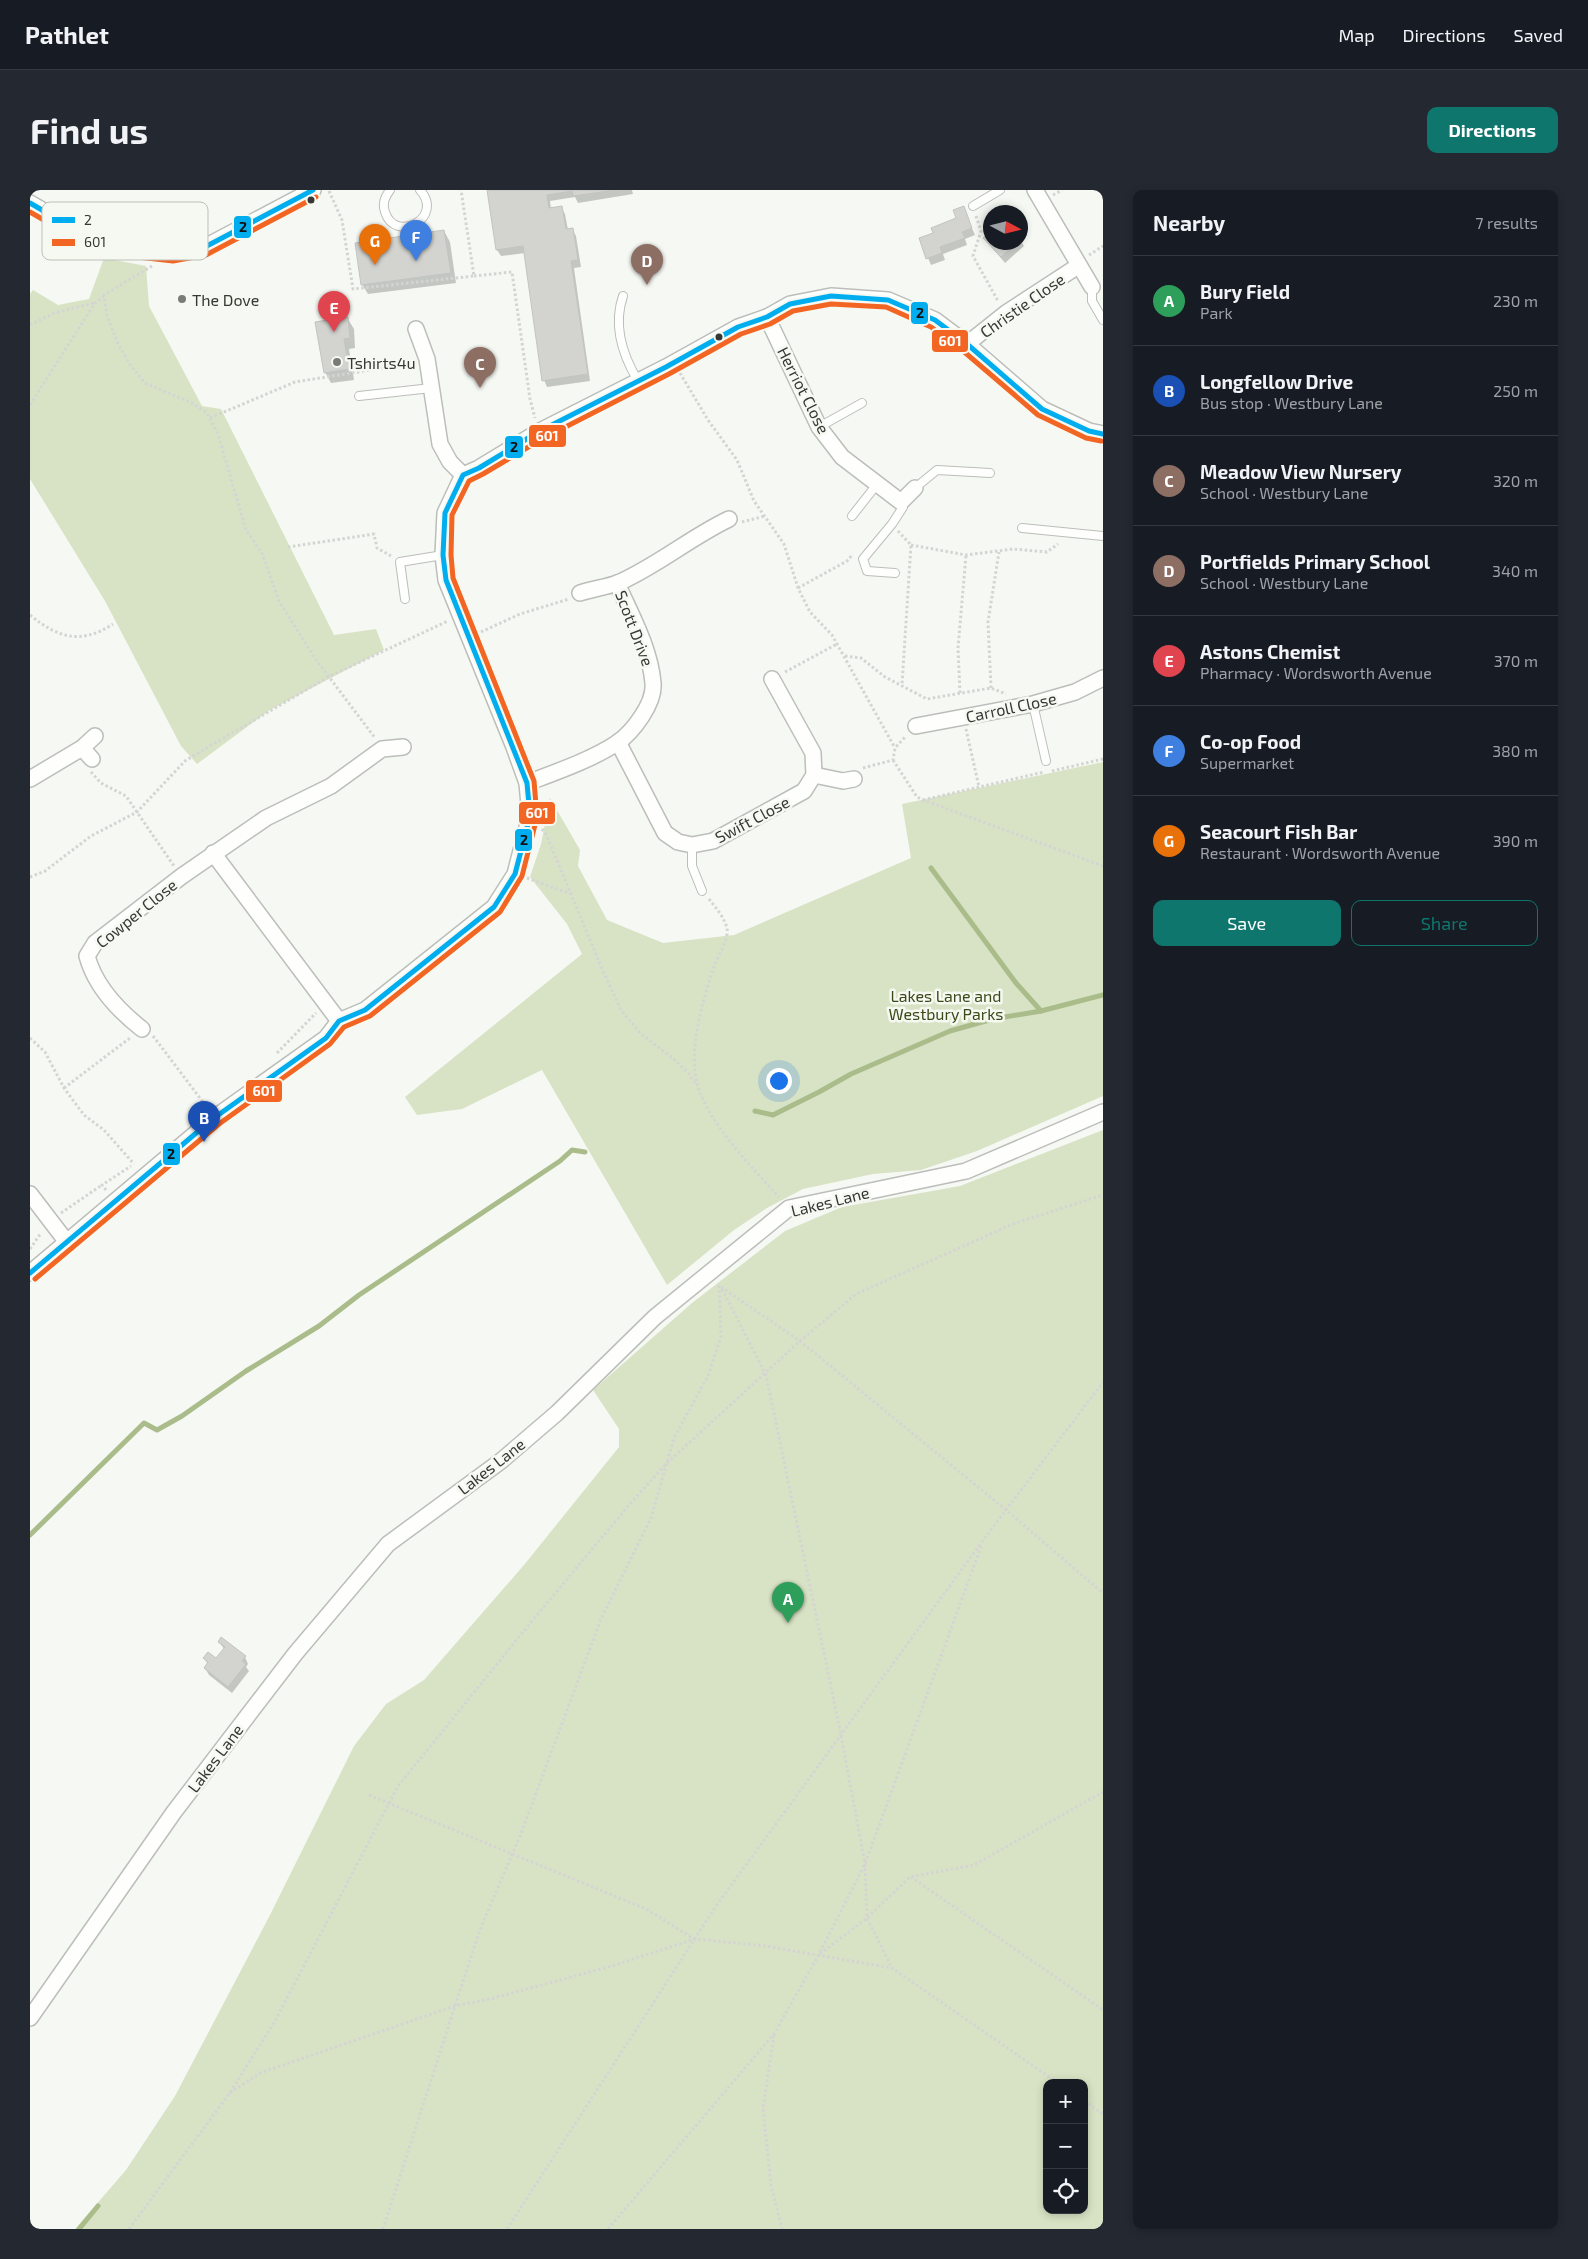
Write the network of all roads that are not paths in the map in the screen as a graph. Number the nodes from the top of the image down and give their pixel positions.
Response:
1 (313, 190) edge
2 (390, 190) edge
3 (420, 190) edge
4 (1000, 190) edge
5 (1035, 190) edge
6 (30, 203) edge
7 (973, 206) road end
8 (42, 210) edge
9 (208, 245) edge
10 (1078, 266) junction
11 (1092, 287) joint
12 (623, 296) dead end
13 (767, 317) junction
14 (1103, 320) edge
15 (416, 329) dead end
16 (967, 344) junction
17 (638, 381) junction
18 (431, 388) junction
19 (359, 396) dead end
20 (862, 403) dead end
21 (818, 427) junction
22 (1103, 434) edge
23 (990, 473) dead end
24 (463, 475) junction
25 (878, 483) junction
26 (915, 488) joint
27 (902, 502) junction
28 (852, 516) dead end
29 (729, 518) road end
30 (1022, 528) dead end
31 (1103, 536) edge
32 (442, 555) junction
33 (895, 573) dead end
34 (618, 583) junction
35 (580, 593) road end
36 (405, 599) dead end
37 (1103, 678) edge
38 (772, 679) road end
39 (1033, 704) junction
40 (916, 726) road end
41 (95, 736) dead end
42 (618, 742) junction
43 (403, 747) dead end
44 (82, 748) junction
45 (92, 759) road end
46 (1046, 761) dead end
47 (814, 775) junction
48 (854, 779) road end
49 (30, 780) edge
50 (526, 782) junction
51 (692, 844) junction
52 (213, 853) junction
53 (702, 891) road end
54 (339, 1021) junction
55 (142, 1029) road end
56 (1103, 1112) edge
57 (30, 1194) edge
58 (66, 1241) junction
59 (30, 1273) edge
60 (30, 2018) edge

1 - 9 street
2 - 3 lane
4 - 7 lane
5 - 10 street, Christie Close
6 - 8 street
10 - 11 street, Christie Close
10 - 16 street, Christie Close
11 - 14 lane
12 - 17 lane
13 - 16 street
13 - 17 street
13 - 21 street, Herriot Close
15 - 18 street
16 - 22 street
17 - 24 street
18 - 19 lane
18 - 24 street
20 - 21 lane
21 - 25 street, Herriot Close
23 - 26 lane
24 - 32 street
25 - 27 street, Herriot Close
25 - 28 lane
26 - 27 street
27 - 33 lane
29 - 34 street, Scott Drive
30 - 31 lane
32 - 36 lane
32 - 50 street
34 - 35 street, Scott Drive
34 - 42 street, Scott Drive
37 - 39 street, Carroll Close
38 - 47 street
39 - 40 street, Carroll Close
39 - 46 lane
41 - 44 street
42 - 50 street, Scott Drive
42 - 51 street
43 - 52 street, Cowper Close
44 - 45 street
44 - 49 street
47 - 48 street
47 - 51 street, Swift Close
50 - 54 street
51 - 53 lane
52 - 54 street
52 - 55 street, Cowper Close
54 - 58 street
56 - 60 street, Lakes Lane
57 - 58 street
58 - 59 street

